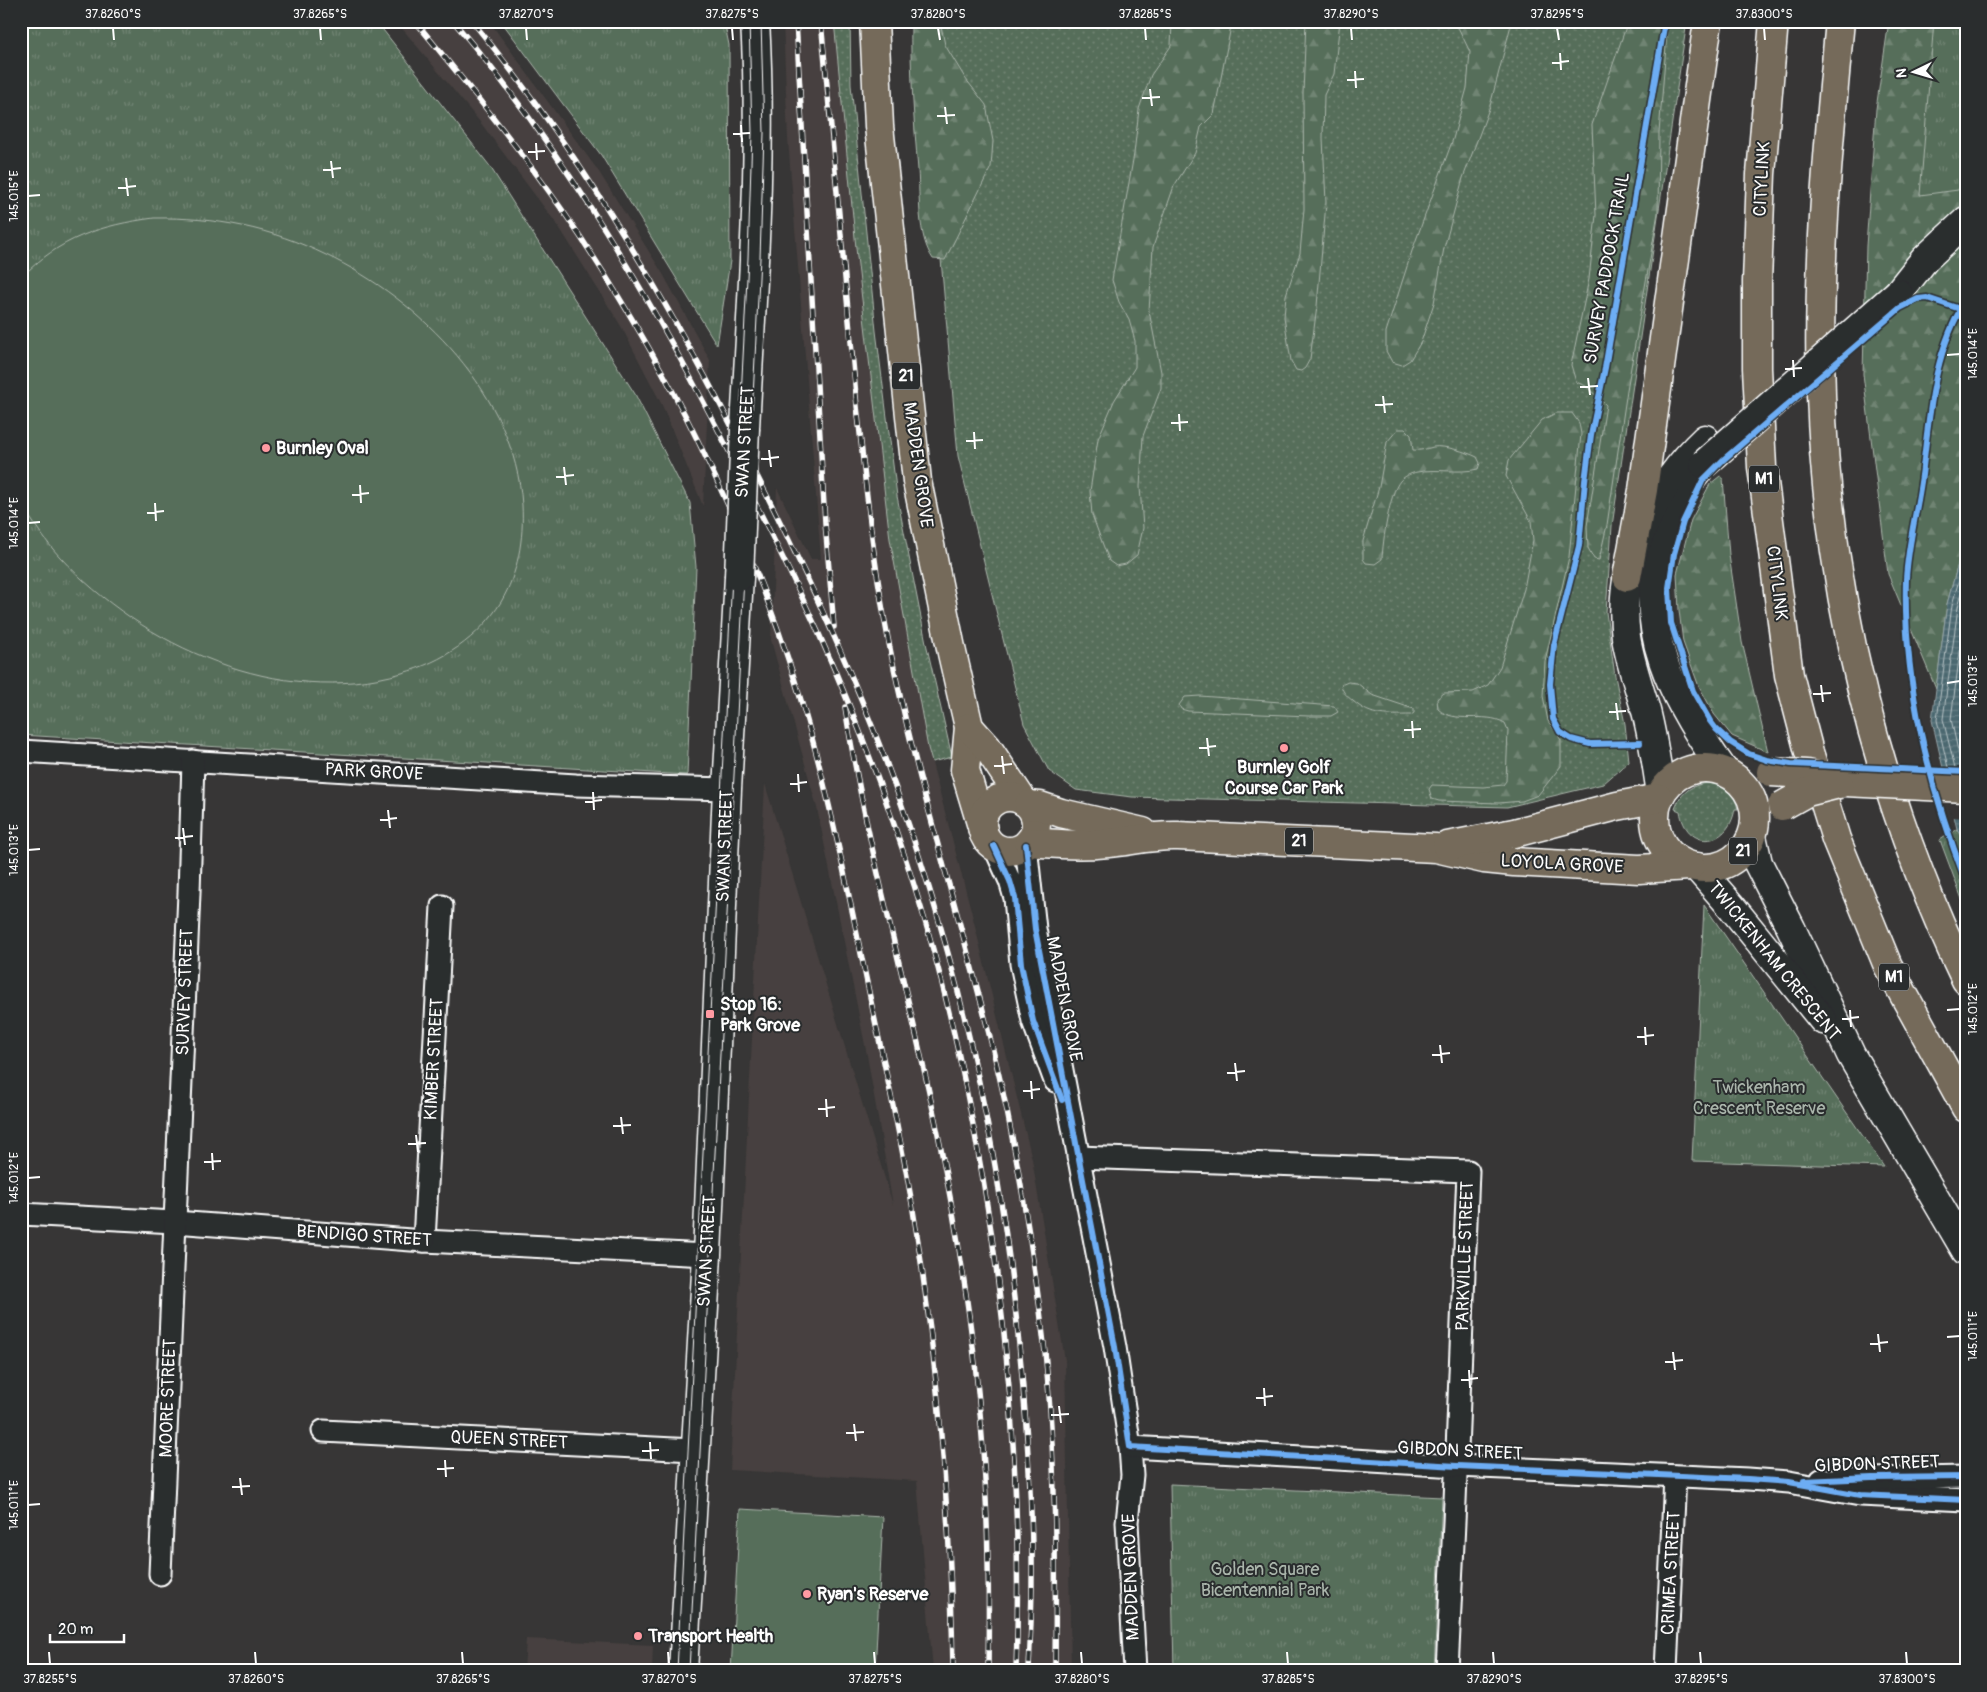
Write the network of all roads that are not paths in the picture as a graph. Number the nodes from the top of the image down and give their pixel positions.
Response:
1 (755, 21) edge
2 (874, 21) edge
3 (1708, 21) edge
4 (1774, 21) edge
5 (1840, 21) edge
6 (1966, 221) edge
7 (1704, 451) junction
8 (1627, 577) junction
9 (969, 727) junction
10 (21, 751) edge
11 (193, 761) junction
12 (1727, 772) junction
13 (1846, 782) junction
14 (1966, 788) edge
15 (727, 789) junction
16 (1660, 796) junction
17 (1026, 803) junction
18 (1156, 835) junction
19 (1752, 835) junction
20 (988, 838) junction
21 (1027, 844) junction
22 (1436, 848) junction
23 (1694, 867) junction
24 (442, 906) dead end
25 (1966, 980) edge
26 (1851, 1054) junction
27 (1966, 1108) edge
28 (1078, 1158) junction
29 (21, 1214) edge
30 (175, 1222) junction
31 (424, 1241) junction
32 (1965, 1252) edge
33 (707, 1255) junction
34 (323, 1431) dead end
35 (1130, 1448) junction
36 (694, 1450) junction
37 (1457, 1466) junction
38 (1962, 1475) edge
39 (1676, 1476) junction
40 (1789, 1482) junction
41 (1966, 1500) edge
42 (160, 1574) dead end
43 (683, 1671) edge
44 (1136, 1671) edge
45 (1447, 1671) edge
46 (1666, 1671) edge

1 - 15 main road, SWAN STREET, bridge
2 - 9 main road, MADDEN GROVE / 21
3 - 8 main road
4 - 27 main road, CITYLINK / M1
5 - 25 main road
6 - 7 main road
7 - 8 main road
7 - 12 main road
8 - 16 main road
9 - 17 main road
9 - 20 main road, MADDEN GROVE / 21
10 - 11 street, PARK GROVE
11 - 15 street, PARK GROVE
11 - 30 street, SURVEY STREET
12 - 13 main road, 21, bridge
12 - 16 main road, 21
12 - 19 main road, 21
13 - 14 main road, 21, bridge
13 - 19 main road, 21, bridge
15 - 33 main road, SWAN STREET
16 - 22 main road, LOYOLA GROVE / 21
16 - 23 main road
17 - 18 main road, LOYOLA GROVE / 21
17 - 20 main road, 21
17 - 21 main road
18 - 21 main road, LOYOLA GROVE / 21
18 - 22 main road, LOYOLA GROVE / 21
19 - 23 main road, 21
19 - 26 main road, TWICKENHAM CRESCENT
20 - 21 main road, 21
20 - 28 street, MADDEN GROVE
21 - 28 street, MADDEN GROVE
22 - 23 main road, LOYOLA GROVE / 21
23 - 26 main road, TWICKENHAM CRESCENT
24 - 31 street, KIMBER STREET
26 - 32 main road, TWICKENHAM CRESCENT
28 - 35 street, MADDEN GROVE
28 - 37 street, PARKVILLE STREET
29 - 30 street, BENDIGO STREET
30 - 31 street, BENDIGO STREET
30 - 42 street, MOORE STREET
31 - 33 street, BENDIGO STREET
33 - 36 main road, SWAN STREET
34 - 36 street, QUEEN STREET
35 - 37 street, GIBDON STREET
35 - 44 street, MADDEN GROVE
36 - 43 main road, SWAN STREET
37 - 39 street, GIBDON STREET
37 - 45 street, PARKVILLE STREET
38 - 40 street, GIBDON STREET
39 - 40 street, GIBDON STREET
39 - 46 street, CRIMEA STREET
40 - 41 street, GIBDON STREET

